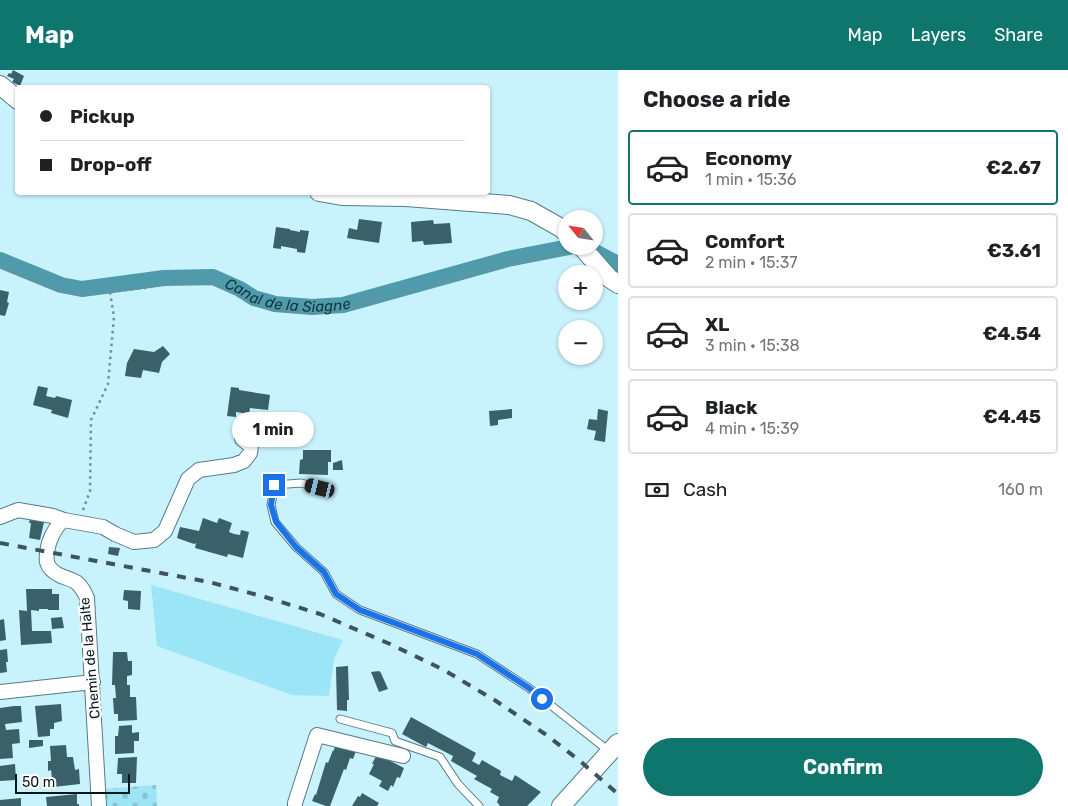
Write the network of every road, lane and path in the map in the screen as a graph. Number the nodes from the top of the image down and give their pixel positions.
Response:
1 (0, 85) edge
2 (15, 98) edge
3 (336, 195) edge
4 (558, 227) edge
5 (558, 254) edge
6 (589, 255) edge
7 (0, 266) edge
8 (618, 284) edge
9 (110, 292) junction
10 (242, 438) dead end
11 (320, 488) dead end
12 (0, 517) edge
13 (64, 520) junction
14 (80, 522) junction
15 (93, 682) junction
16 (0, 692) edge
17 (340, 720) dead end
18 (614, 748) edge
19 (403, 756) dead end
20 (99, 806) edge
21 (295, 806) edge
22 (479, 806) edge
23 (560, 806) edge

1 - 2 street
3 - 4 street
5 - 9 path
6 - 8 street
7 - 9 path
9 - 14 path
10 - 14 street
11 - 18 lane
12 - 13 street
13 - 14 street
13 - 15 street, Chemin de la Halte
15 - 16 street
15 - 20 street, Chemin de la Halte
17 - 22 lane
18 - 23 street
19 - 21 street

